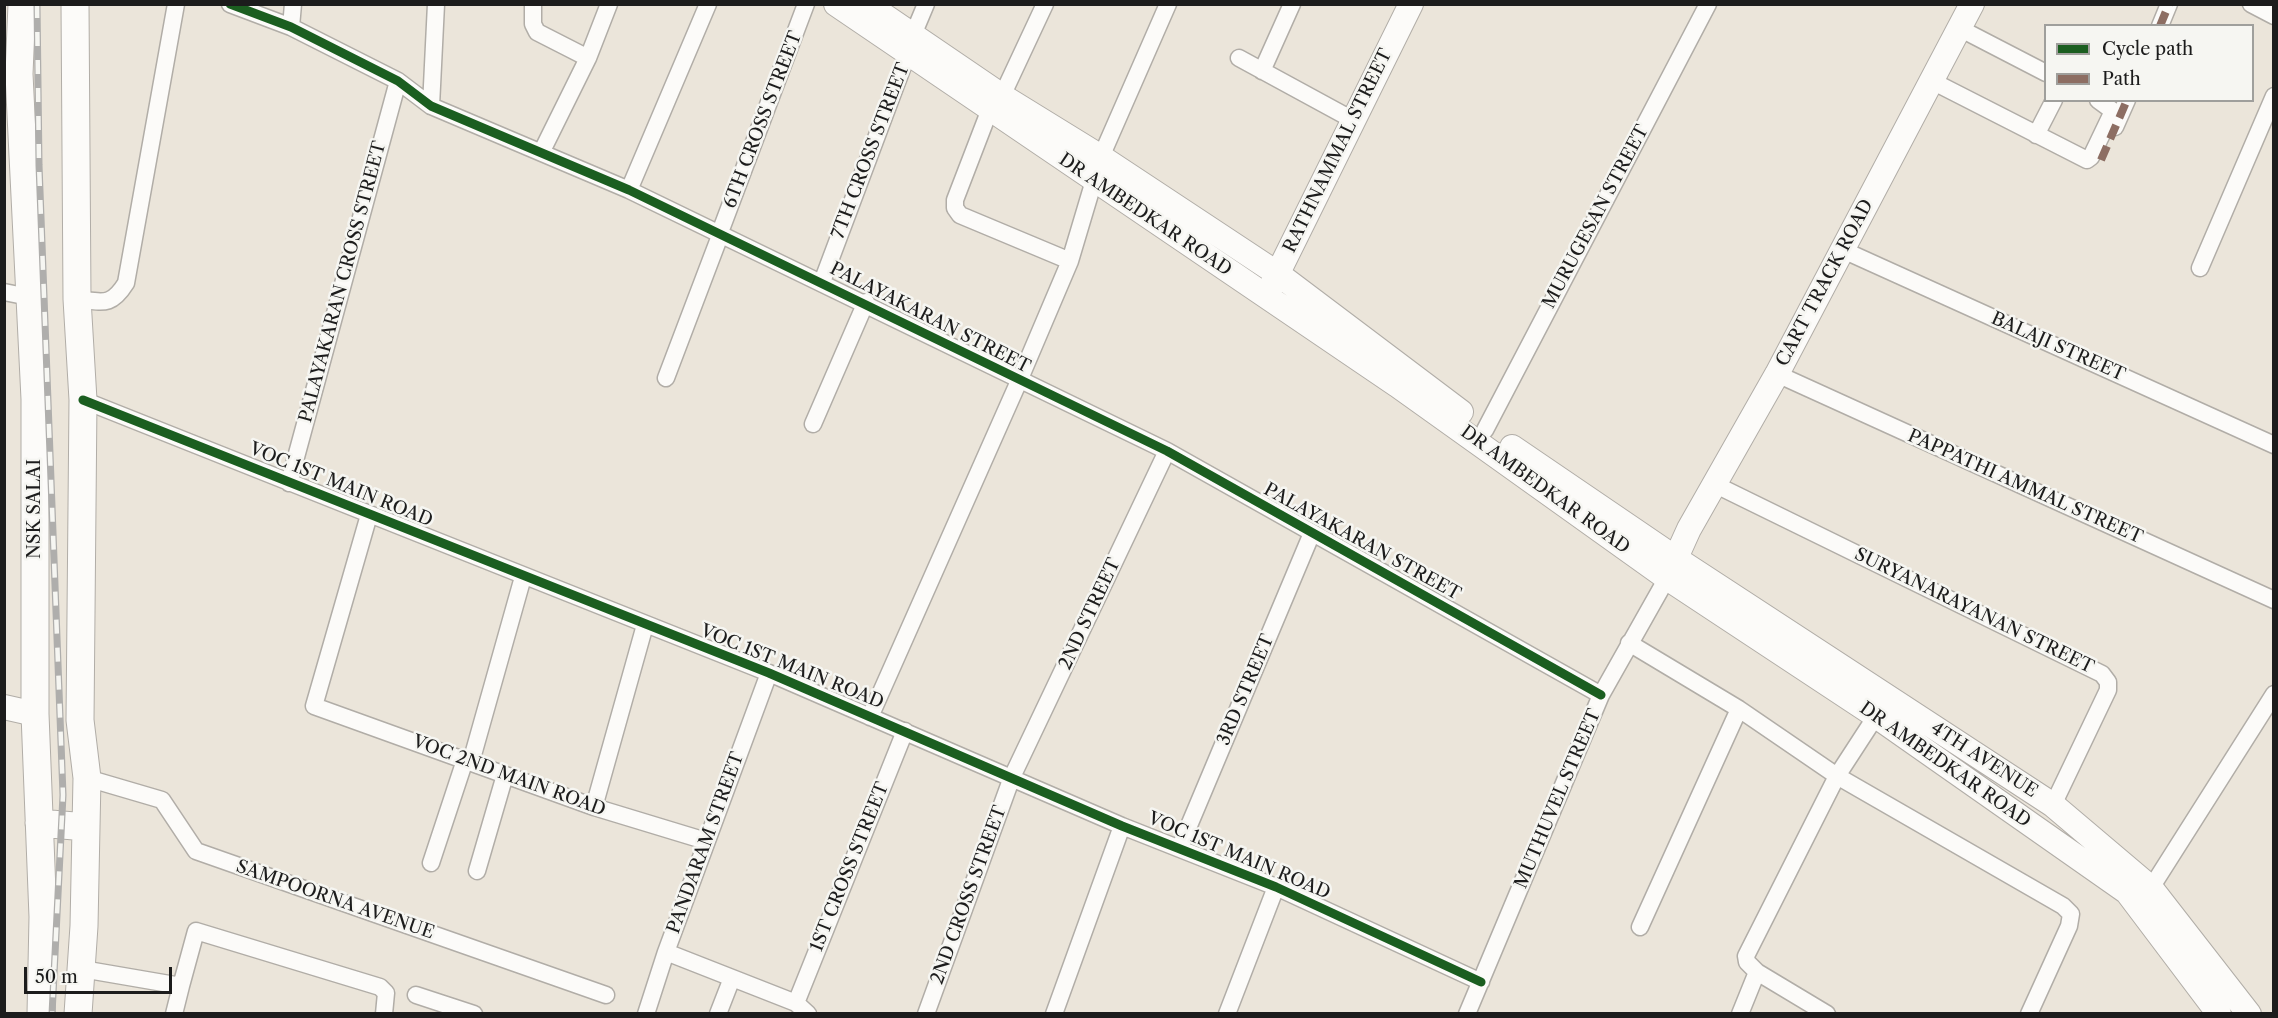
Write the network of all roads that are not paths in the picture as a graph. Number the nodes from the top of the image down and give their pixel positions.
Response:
1 (22, 4) edge
2 (75, 4) edge
3 (176, 4) edge
4 (230, 4) edge
5 (293, 4) edge
6 (436, 4) edge
7 (533, 4) edge
8 (609, 4) edge
9 (708, 4) edge
10 (806, 4) edge
11 (836, 4) edge
12 (867, 4) edge
13 (926, 4) edge
14 (1045, 4) edge
15 (1168, 4) edge
16 (1292, 4) edge
17 (1708, 4) edge
18 (1972, 4) edge
19 (2169, 4) edge
20 (2251, 4) edge
21 (1406, 6) edge
22 (2274, 16) edge
23 (2161, 24) edge
24 (291, 27) junction
25 (1959, 28) junction
26 (910, 44) junction
27 (588, 57) junction
28 (1239, 58) dead end
29 (1262, 71) junction
30 (2044, 73) edge
31 (1930, 80) junction
32 (398, 81) junction
33 (2274, 96) edge
34 (2053, 102) edge
35 (2101, 102) edge
36 (2126, 102) edge
37 (996, 103) junction
38 (431, 106) junction
39 (1353, 120) junction
40 (2036, 135) junction
41 (542, 151) junction
42 (1101, 157) junction
43 (2101, 160) dead end
44 (1094, 181) junction
45 (629, 190) junction
46 (720, 234) junction
47 (1843, 250) junction
48 (1070, 261) junction
49 (2200, 268) dead end
50 (1278, 274) junction
51 (822, 282) junction
52 (17, 295) edge
53 (1266, 297) junction
54 (77, 299) junction
55 (866, 302) junction
56 (1777, 374) junction
57 (666, 378) dead end
58 (1019, 381) junction
59 (83, 400) junction
60 (813, 424) dead end
61 (1485, 430) junction
62 (2274, 445) edge
63 (1167, 451) junction
64 (289, 483) junction
65 (1714, 484) junction
66 (369, 515) junction
67 (1312, 533) junction
68 (1671, 568) junction
69 (523, 577) junction
70 (2274, 600) edge
71 (645, 625) junction
72 (1629, 643) junction
73 (769, 673) junction
74 (2274, 694) edge
75 (1601, 695) junction
76 (4, 707) edge
77 (1739, 709) junction
78 (35, 714) junction
79 (1876, 716) junction
80 (870, 717) junction
81 (904, 731) junction
82 (468, 761) junction
83 (506, 775) junction
84 (1837, 776) junction
85 (1012, 777) junction
86 (87, 778) junction
87 (2053, 805) junction
88 (594, 807) junction
89 (39, 823) junction
90 (1122, 826) junction
91 (86, 827) junction
92 (706, 841) junction
93 (1180, 847) junction
94 (431, 863) dead end
95 (477, 871) dead end
96 (1276, 887) junction
97 (2143, 895) junction
98 (1640, 927) dead end
99 (666, 952) junction
100 (81, 969) junction
101 (1757, 972) junction
102 (732, 978) junction
103 (1481, 982) junction
104 (181, 986) junction
105 (416, 995) dead end
106 (606, 995) dead end
107 (802, 1008) edge
108 (41, 1014) edge
109 (78, 1014) edge
110 (174, 1014) edge
111 (384, 1014) edge
112 (474, 1014) edge
113 (646, 1014) edge
114 (718, 1014) edge
115 (926, 1014) edge
116 (1054, 1014) edge
117 (1227, 1014) edge
118 (1467, 1014) edge
119 (1740, 1014) edge
120 (1827, 1014) edge
121 (2029, 1014) edge
122 (2219, 1014) edge
123 (2249, 1014) edge

1 - 52 main road, NSK SALAI
2 - 54 main road
3 - 54 street
4 - 24 street, PALAYAKARAN STREET
5 - 24 street
6 - 38 street
7 - 27 street
8 - 27 street
9 - 45 street
10 - 46 street, 6TH CROSS STREET
11 - 26 main road, DR AMBEDKAR ROAD
12 - 26 main road, DR AMBEDKAR ROAD
13 - 26 street, 7TH CROSS STREET
14 - 37 street
15 - 42 street
16 - 29 street
17 - 61 street, MURUGESAN STREET
18 - 25 main road, CART TRACK ROAD
19 - 23 street
20 - 22 street
21 - 39 main road, RATHNAMMAL STREET
24 - 32 street, PALAYAKARAN STREET
25 - 30 street
25 - 31 main road, CART TRACK ROAD
26 - 37 main road, DR AMBEDKAR ROAD
26 - 51 street, 7TH CROSS STREET
27 - 41 street
28 - 29 street
29 - 39 street
31 - 40 street
31 - 47 main road, CART TRACK ROAD
32 - 38 street, PALAYAKARAN STREET
32 - 64 street, PALAYAKARAN CROSS STREET
33 - 49 street
34 - 40 street
35 - 40 street
36 - 43 street
37 - 42 main road, DR AMBEDKAR ROAD
37 - 44 main road, DR AMBEDKAR ROAD
37 - 48 street
38 - 41 street, PALAYAKARAN STREET
39 - 50 main road, RATHNAMMAL STREET
41 - 45 street, PALAYAKARAN STREET
42 - 44 street
42 - 50 main road, DR AMBEDKAR ROAD
44 - 48 street
44 - 53 main road, DR AMBEDKAR ROAD
45 - 46 street, PALAYAKARAN STREET
46 - 51 street, PALAYAKARAN STREET
46 - 57 street, 6TH CROSS STREET
47 - 56 main road, CART TRACK ROAD
47 - 62 street, BALAJI STREET
48 - 58 street
50 - 53 main road, RATHNAMMAL STREET
50 - 61 main road, DR AMBEDKAR ROAD
51 - 55 street, PALAYAKARAN STREET
52 - 78 main road, NSK SALAI
53 - 68 main road, DR AMBEDKAR ROAD
54 - 59 main road
55 - 58 street, PALAYAKARAN STREET
55 - 60 street
56 - 65 main road, CART TRACK ROAD
56 - 70 street, PAPPATHI AMMAL STREET
58 - 63 street, PALAYAKARAN STREET
58 - 80 street
59 - 64 street, VOC 1ST MAIN ROAD
59 - 86 main road
61 - 68 main road, DR AMBEDKAR ROAD
63 - 67 street, PALAYAKARAN STREET
63 - 85 street, 2ND STREET
64 - 66 street, VOC 1ST MAIN ROAD
65 - 68 main road, CART TRACK ROAD
65 - 87 street, SURYANARAYANAN STREET
66 - 69 street, VOC 1ST MAIN ROAD
66 - 82 street, VOC 2ND MAIN ROAD
67 - 75 street, PALAYAKARAN STREET
67 - 93 street, 3RD STREET
68 - 72 street, MUTHUVEL STREET
68 - 79 main road, DR AMBEDKAR ROAD
68 - 87 main road, 4TH AVENUE
69 - 71 street, VOC 1ST MAIN ROAD
69 - 82 street
71 - 73 street, VOC 1ST MAIN ROAD
71 - 88 street
72 - 75 street, MUTHUVEL STREET
72 - 77 street
73 - 80 street, VOC 1ST MAIN ROAD
73 - 92 street, PANDARAM STREET
74 - 97 street
75 - 103 street, MUTHUVEL STREET
76 - 78 main road
77 - 84 street
77 - 98 street
78 - 89 main road, NSK SALAI
79 - 84 street
79 - 97 main road, DR AMBEDKAR ROAD
80 - 81 street, VOC 1ST MAIN ROAD
81 - 85 street, VOC 1ST MAIN ROAD
81 - 107 street, 1ST CROSS STREET
82 - 83 street, VOC 2ND MAIN ROAD
82 - 94 street
83 - 88 street, VOC 2ND MAIN ROAD
83 - 95 street
84 - 101 street
84 - 121 street
85 - 90 street, VOC 1ST MAIN ROAD
85 - 115 street, 2ND CROSS STREET
86 - 91 main road
86 - 106 street, SAMPOORNA AVENUE
87 - 97 main road, 4TH AVENUE
88 - 92 street, VOC 2ND MAIN ROAD
89 - 91 main road
89 - 108 main road, NSK SALAI
90 - 93 street, VOC 1ST MAIN ROAD
90 - 116 street
91 - 100 main road
92 - 99 street, PANDARAM STREET
93 - 96 street, VOC 1ST MAIN ROAD
96 - 103 street, VOC 1ST MAIN ROAD
96 - 117 street
97 - 122 main road, DR AMBEDKAR ROAD
97 - 123 main road, 4TH AVENUE
99 - 102 street
99 - 113 street, PANDARAM STREET
100 - 104 street
100 - 109 main road
101 - 119 street
101 - 120 street
102 - 107 street
102 - 114 street
103 - 118 street, MUTHUVEL STREET
104 - 110 street
104 - 111 street
105 - 112 street

